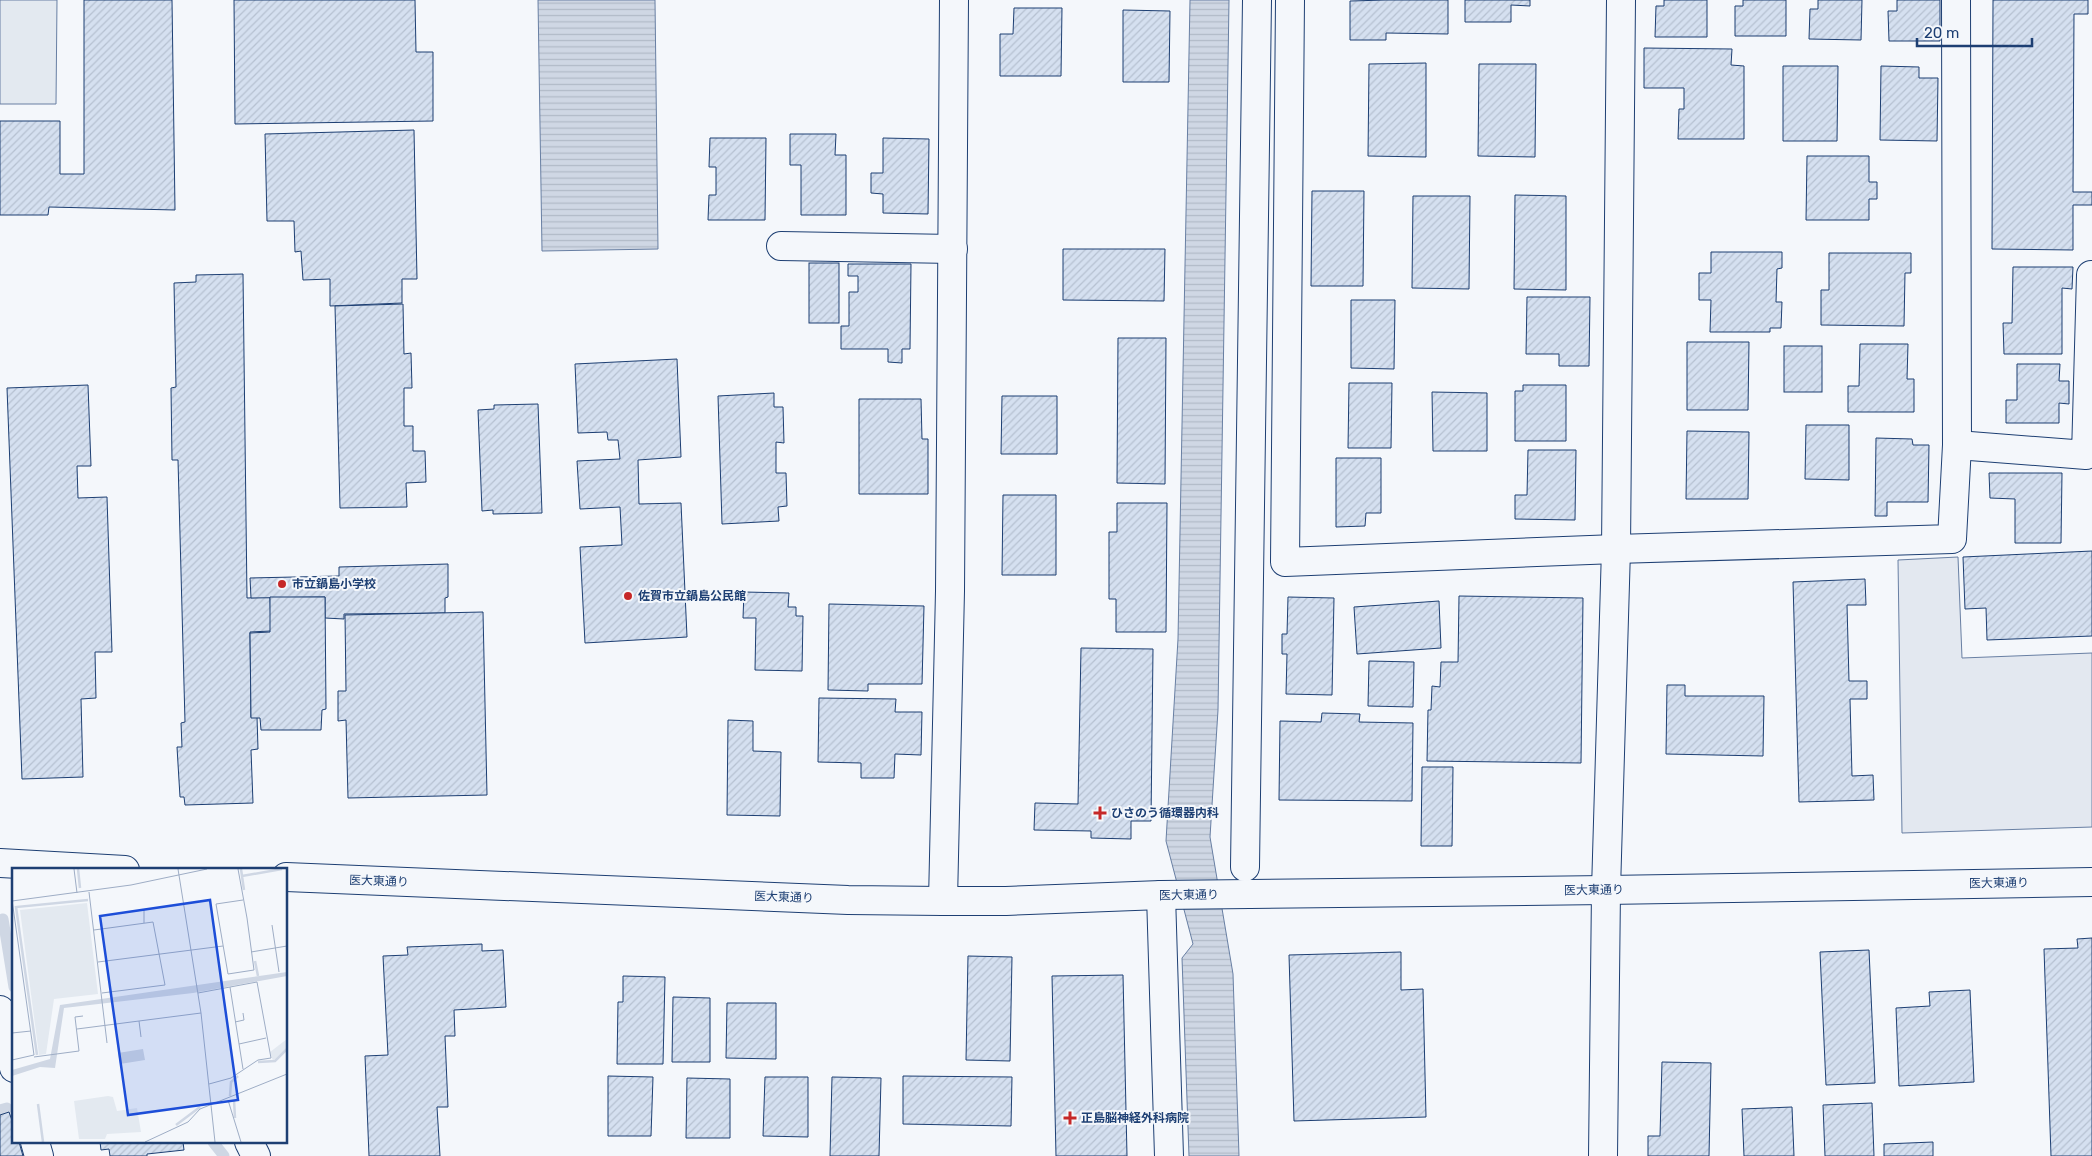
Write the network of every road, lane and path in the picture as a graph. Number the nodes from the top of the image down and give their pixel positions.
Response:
1 (954, 0) edge
2 (1257, 0) edge
3 (1290, 0) edge
4 (1621, 0) edge
5 (1956, 0) edge
6 (781, 246) dead end
7 (953, 249) junction
8 (2091, 275) edge
9 (1958, 445) junction
10 (1616, 549) junction
11 (0, 863) edge
12 (1245, 867) dead end
13 (89, 868) edge
14 (288, 877) edge
15 (2092, 882) edge
16 (1606, 890) junction
17 (1165, 895) junction
18 (942, 901) junction
19 (0, 1010) edge
20 (8, 1058) edge
21 (36, 1144) edge
22 (250, 1144) edge
23 (40, 1156) edge
24 (256, 1156) edge
25 (1169, 1156) edge
26 (1603, 1156) edge

1 - 7 street
2 - 12 street
3 - 10 street
4 - 10 street
5 - 9 street
6 - 7 street
7 - 18 street
8 - 9 street
9 - 10 street
10 - 16 street
11 - 13 street
14 - 18 street, 医大東通り
15 - 16 street, 医大東通り
16 - 17 street, 医大東通り
16 - 26 street
17 - 18 street, 医大東通り
17 - 25 street
19 - 20 street
21 - 23 street
22 - 24 street

